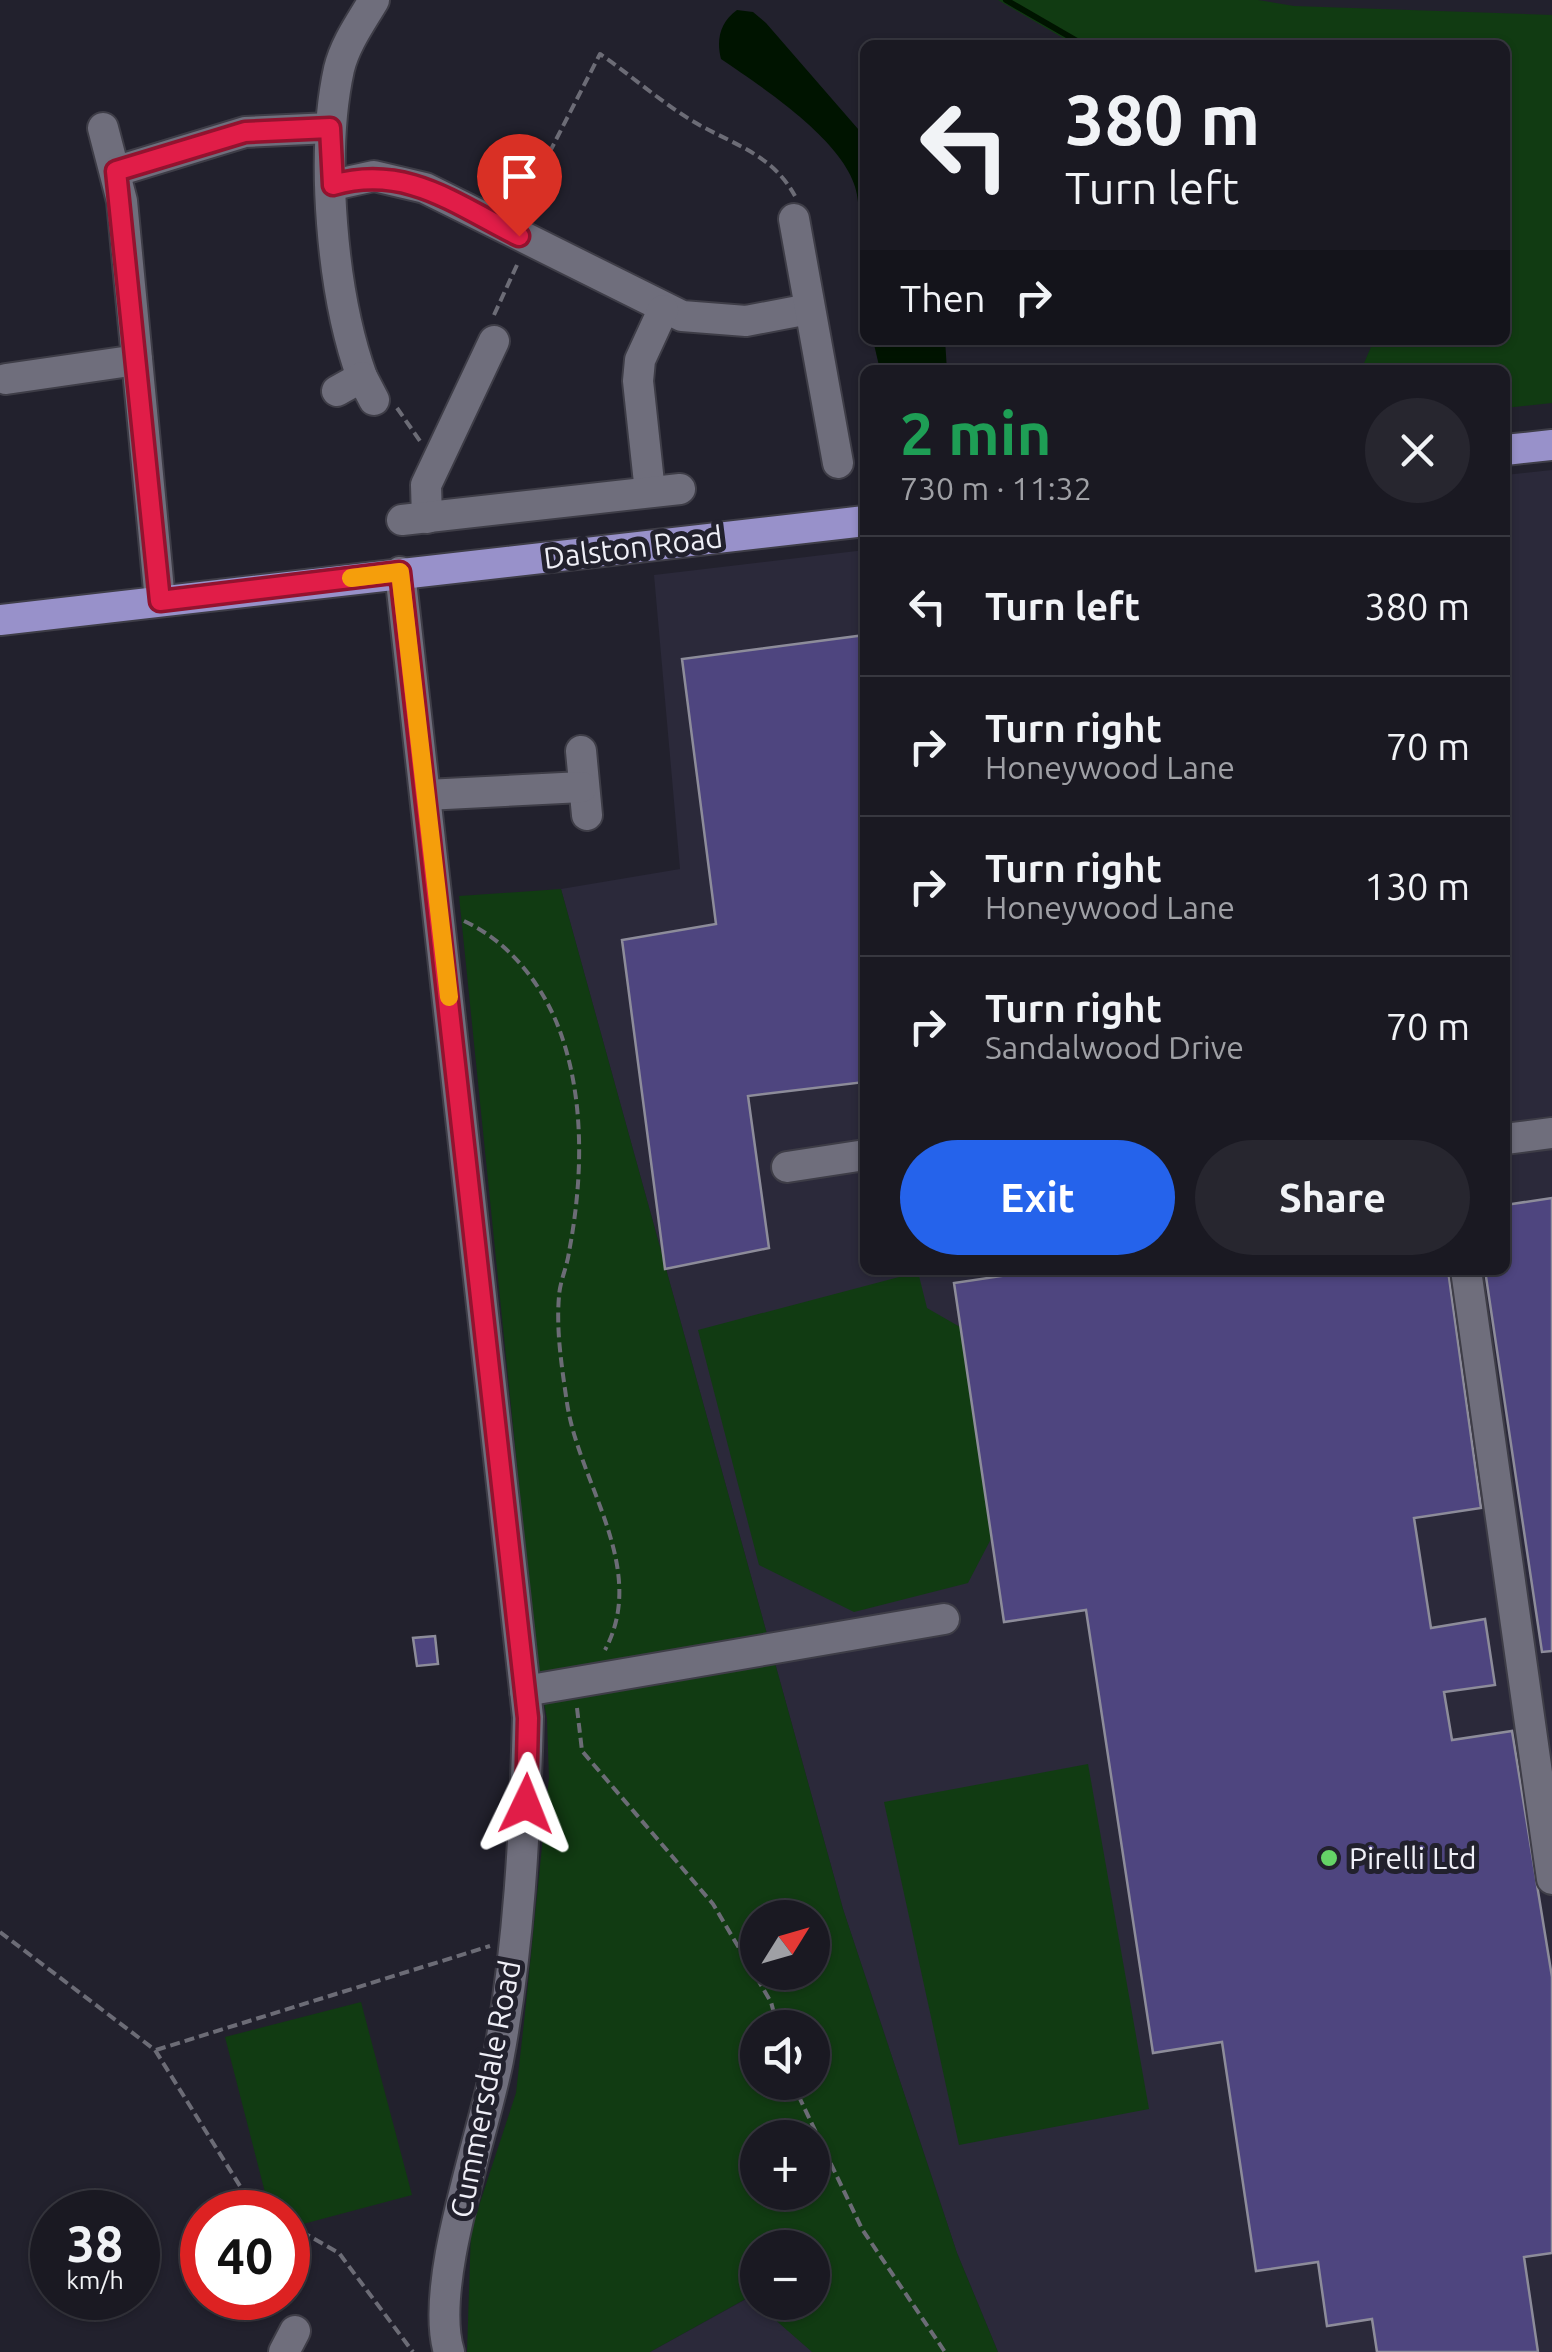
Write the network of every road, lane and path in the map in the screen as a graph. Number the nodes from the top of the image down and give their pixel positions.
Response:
1 (374, 0) edge
2 (103, 128) dead end
3 (330, 128) junction
4 (116, 171) junction
5 (333, 185) junction
6 (794, 219) dead end
7 (809, 309) junction
8 (663, 310) junction
9 (494, 341) dead end
10 (137, 360) junction
11 (6, 379) dead end
12 (357, 389) joint
13 (1552, 445) edge
14 (426, 449) dead end
15 (1510, 449) edge
16 (838, 463) dead end
17 (860, 521) edge
18 (400, 572) junction
19 (160, 601) junction
20 (0, 620) edge
21 (581, 751) dead end
22 (426, 796) junction
23 (440, 916) junction
24 (1552, 1132) edge
25 (1510, 1138) edge
26 (860, 1156) edge
27 (786, 1167) dead end
28 (1467, 1275) edge
29 (944, 1619) dead end
30 (589, 1680) junction
31 (525, 1691) junction
32 (1552, 1879) edge
33 (0, 1932) edge
34 (514, 1939) junction
35 (773, 2010) edge
36 (155, 2050) junction
37 (801, 2100) edge
38 (242, 2190) edge
39 (310, 2237) edge
40 (413, 2352) edge
41 (448, 2352) edge
42 (945, 2352) edge

1 - 3 street
2 - 4 street
3 - 4 street
3 - 5 street
4 - 10 street
5 - 8 street
5 - 12 street
6 - 7 street
7 - 8 street
7 - 16 street
8 - 9 street
10 - 11 street
10 - 19 street
12 - 14 path
13 - 15 main road
17 - 18 main road, Dalston Road
18 - 19 main road, Dalston Road
18 - 22 street, Cummersdale Road
19 - 20 main road, Dalston Road
21 - 22 street
22 - 23 street, Cummersdale Road
23 - 30 path
23 - 31 street, Cummersdale Road
24 - 25 street
26 - 27 street
28 - 32 street
29 - 30 street
30 - 31 street
30 - 35 path
31 - 34 street, Cummersdale Road
33 - 36 path
34 - 36 path
34 - 41 street, Cummersdale Road
36 - 38 path
37 - 42 path
39 - 40 path

